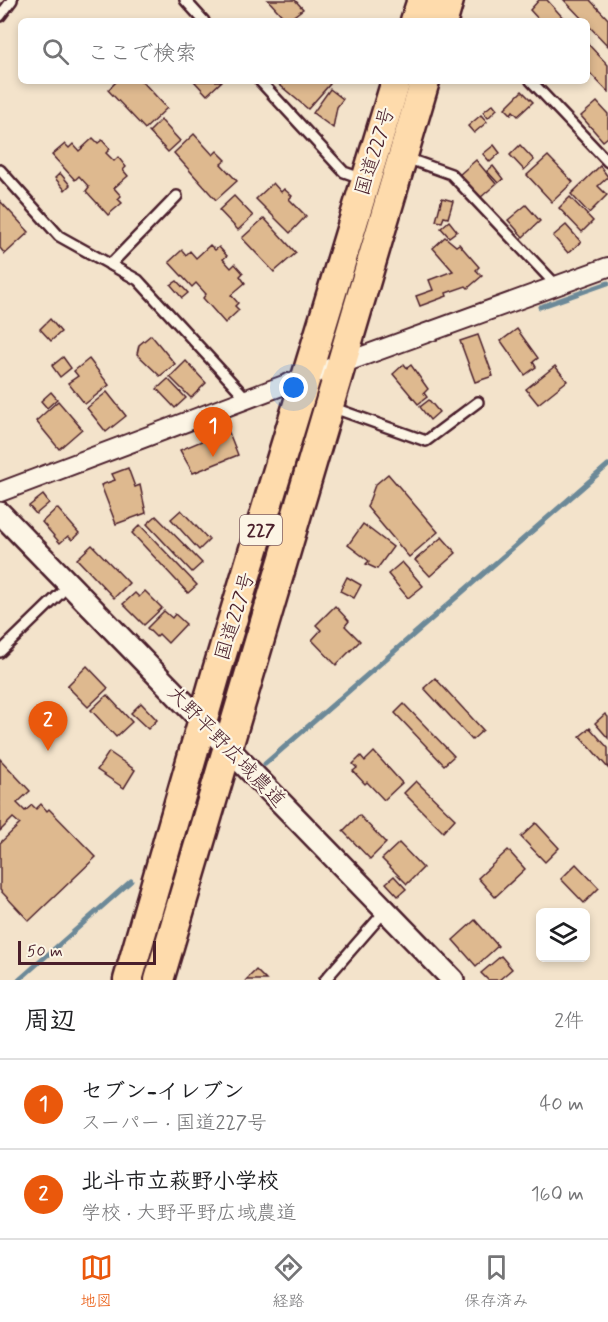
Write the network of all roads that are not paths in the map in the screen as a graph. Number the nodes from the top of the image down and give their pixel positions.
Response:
1 (12, 0) edge
2 (185, 0) edge
3 (422, 0) edge
4 (449, 0) edge
5 (0, 16) edge
6 (201, 18) edge
7 (416, 18) edge
8 (444, 18) edge
9 (263, 84) edge
10 (396, 84) edge
11 (424, 84) edge
12 (534, 84) edge
13 (403, 157) junction
14 (608, 162) edge
15 (0, 170) edge
16 (379, 183) junction
17 (177, 196) dead end
18 (110, 265) junction
19 (608, 267) edge
20 (557, 286) junction
21 (342, 363) junction
22 (308, 376) junction
23 (247, 399) junction
24 (478, 402) dead end
25 (329, 406) junction
26 (0, 492) edge
27 (0, 513) edge
28 (71, 584) junction
29 (0, 652) edge
30 (202, 721) junction
31 (228, 748) junction
32 (386, 910) junction
33 (128, 980) edge
34 (159, 980) edge
35 (325, 980) edge
36 (453, 980) edge

1 - 5 lane
2 - 6 lane
3 - 7 highway
4 - 8 highway
9 - 16 lane
10 - 16 highway, 国道227号 / 227
11 - 13 highway, 国道227号 / 227
12 - 14 lane
13 - 16 highway, 国道227号 / 227
13 - 20 lane
15 - 18 lane
16 - 21 highway, 国道227号 / 227
16 - 22 highway, 国道227号 / 227
17 - 18 lane
18 - 23 lane
19 - 20 street
20 - 21 street
21 - 22 street
21 - 25 highway, 国道227号 / 227
22 - 23 street
22 - 30 highway, 国道227号 / 227
23 - 26 street
24 - 25 lane
25 - 31 highway, 国道227号 / 227
27 - 28 street, 大野平野広域農道
28 - 29 lane
28 - 30 street, 大野平野広域農道
30 - 31 street, 大野平野広域農道
30 - 33 highway, 国道227号 / 227
31 - 32 street, 大野平野広域農道
31 - 34 highway, 国道227号 / 227
32 - 35 lane
32 - 36 street, 大野平野広域農道

